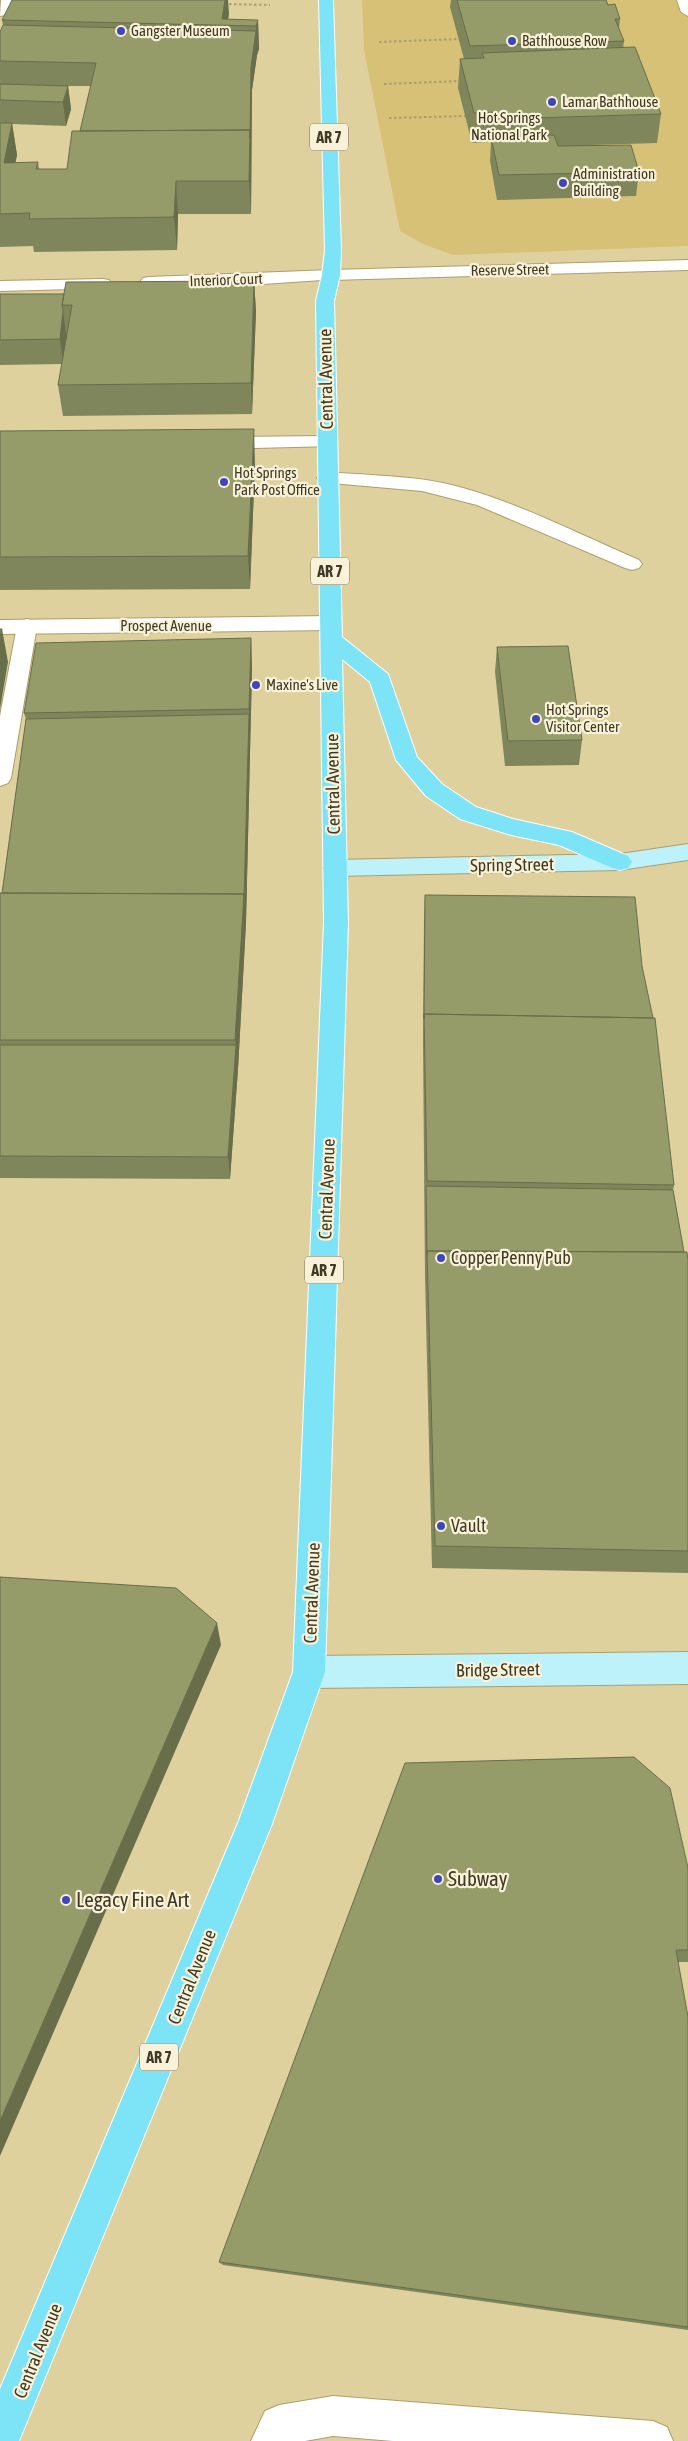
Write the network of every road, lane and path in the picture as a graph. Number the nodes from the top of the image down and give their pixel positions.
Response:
1 (8, 0) edge
2 (326, 0) edge
3 (684, 0) edge
4 (222, 4) edge
5 (270, 5) dead end
6 (0, 12) edge
7 (688, 12) edge
8 (459, 39) edge
9 (379, 42) dead end
10 (463, 80) edge
11 (384, 84) dead end
12 (466, 116) edge
13 (389, 118) dead end
14 (688, 265) edge
15 (331, 275) junction
16 (0, 286) edge
17 (328, 442) junction
18 (198, 443) edge
19 (327, 478) junction
20 (632, 564) dead end
21 (27, 626) junction
22 (0, 627) edge
23 (331, 631) junction
24 (0, 778) edge
25 (688, 852) edge
26 (620, 862) junction
27 (335, 868) junction
28 (688, 1668) edge
29 (308, 1672) junction
30 (0, 2438) edge
31 (271, 2441) edge
32 (653, 2441) edge

1 - 6 street
2 - 15 main road, Central Avenue / AR 7
3 - 7 street
4 - 5 path
8 - 9 path
10 - 11 path
12 - 13 path
14 - 15 street, Reserve Street
15 - 16 street, Interior Court
15 - 17 main road, Central Avenue / AR 7
17 - 18 street
17 - 19 main road, Central Avenue / AR 7
19 - 20 street
19 - 23 main road, Central Avenue / AR 7
21 - 22 street, Prospect Avenue
21 - 23 street, Prospect Avenue
21 - 24 street
23 - 26 main road
23 - 27 main road, Central Avenue / AR 7
25 - 26 main road, Spring Street
26 - 27 main road, Spring Street
27 - 29 main road, Central Avenue / AR 7
28 - 29 main road, Bridge Street
29 - 30 main road, Central Avenue / AR 7
31 - 32 street

